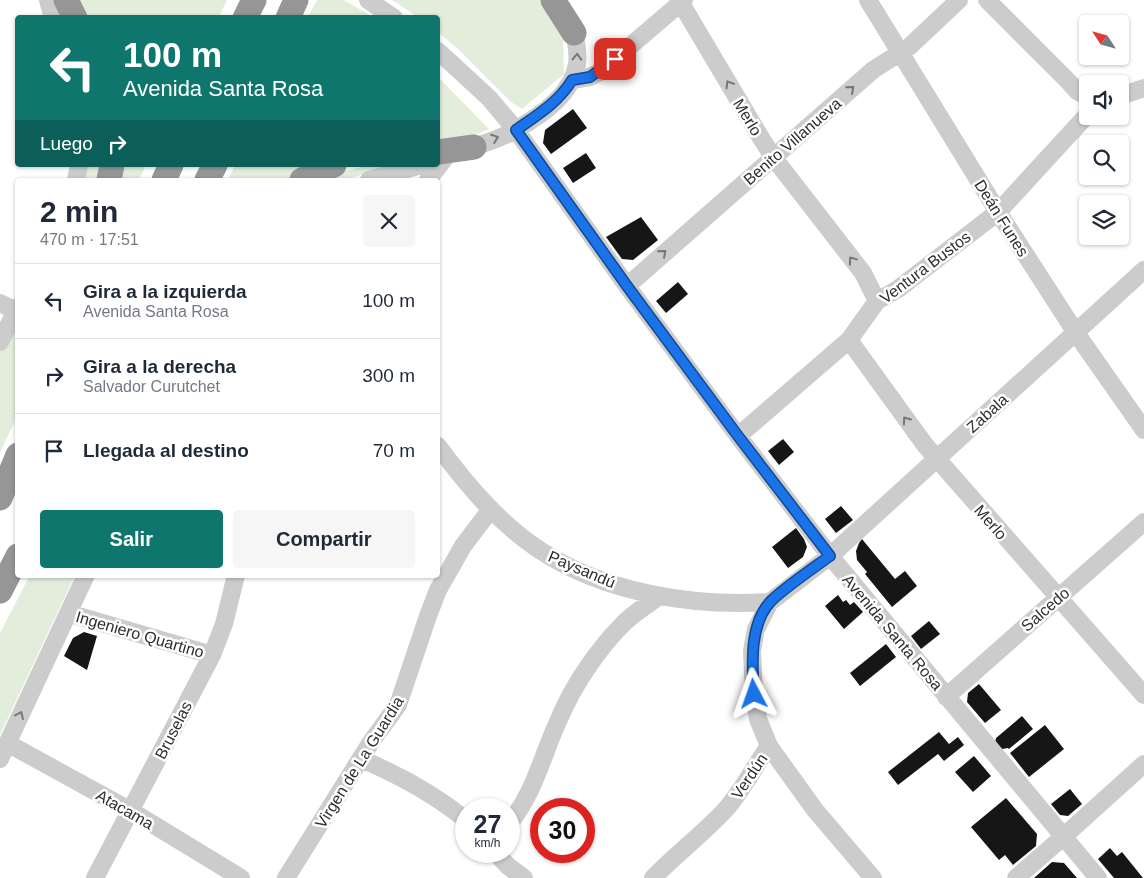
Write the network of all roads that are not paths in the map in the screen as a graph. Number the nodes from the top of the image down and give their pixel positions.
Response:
1 (48, 0) edge
2 (66, 0) edge
3 (254, 0) edge
4 (296, 0) edge
5 (368, 0) edge
6 (554, 0) edge
7 (565, 0) edge
8 (868, 0) edge
9 (959, 0) edge
10 (987, 0) edge
11 (681, 1) edge
12 (52, 15) edge
13 (74, 15) edge
14 (246, 15) edge
15 (289, 15) edge
16 (390, 15) edge
17 (574, 33) junction
18 (899, 52) junction
19 (440, 53) edge
20 (572, 80) junction
21 (1144, 88) edge
22 (1079, 92) edge
23 (1129, 93) edge
24 (1079, 124) edge
25 (516, 130) junction
26 (474, 147) joint
27 (440, 157) edge
28 (773, 157) junction
29 (330, 167) edge
30 (415, 167) edge
31 (306, 178) edge
32 (376, 178) edge
33 (998, 212) junction
34 (1144, 270) edge
35 (627, 286) junction
36 (877, 302) junction
37 (11, 307) edge
38 (1076, 332) junction
39 (849, 340) junction
40 (0, 342) edge
41 (1144, 430) edge
42 (738, 436) junction
43 (440, 449) edge
44 (936, 459) junction
45 (15, 462) edge
46 (15, 476) edge
47 (0, 498) edge
48 (0, 504) edge
49 (491, 509) junction
50 (1144, 522) edge
51 (830, 556) junction
52 (15, 562) edge
53 (85, 578) edge
54 (235, 578) edge
55 (0, 591) edge
56 (658, 597) junction
57 (1058, 598) junction
58 (770, 602) junction
59 (68, 613) junction
60 (212, 655) junction
61 (1144, 695) edge
62 (946, 696) junction
63 (769, 746) junction
64 (3, 751) edge
65 (361, 759) junction
66 (1144, 764) edge
67 (520, 808) edge
68 (131, 811) junction
69 (455, 811) edge
70 (1064, 837) junction
71 (505, 863) edge
72 (95, 878) edge
73 (240, 878) edge
74 (286, 878) edge
75 (524, 878) edge
76 (653, 878) edge
77 (873, 878) edge
78 (1016, 878) edge
79 (1098, 878) edge

1 - 12 street
2 - 13 highway
3 - 14 highway
4 - 15 highway
5 - 16 street
6 - 17 highway
7 - 17 street
8 - 18 street, Deán Funes
9 - 18 street, Benito Villanueva
10 - 22 street
11 - 20 street
28 -> 11 street, Merlo
20 -> 17 street
28 -> 18 street, Benito Villanueva
18 - 33 street, Deán Funes
19 - 25 street, Avenida Santa Rosa
20 - 25 street
21 - 23 street
24 - 33 street, Ventura Bustos
26 -> 25 street
25 - 35 street, Avenida Santa Rosa
26 - 27 highway
35 -> 28 street, Benito Villanueva
36 -> 28 street, Merlo
29 - 31 highway
30 - 32 street
33 - 36 street, Ventura Bustos
33 - 38 street, Deán Funes
34 - 38 street, Zabala
35 - 42 street, Avenida Santa Rosa
36 - 39 street, Ventura Bustos
37 - 40 street
38 - 41 street, Deán Funes
38 - 44 street, Zabala
39 - 42 street, Ventura Bustos
44 -> 39 street, Merlo
42 - 51 street, Avenida Santa Rosa
43 - 49 street, Paysandú
44 - 51 street, Zabala
44 - 57 street, Merlo
45 - 47 highway
46 - 48 highway
49 - 56 street, Paysandú
49 - 65 street, Virgen de La Guardia
50 - 57 street, Salcedo
51 - 58 street, Verdún
51 - 62 street, Avenida Santa Rosa
52 - 55 highway
53 - 59 street
54 - 60 street, Bruselas
56 - 58 street, Paysandú
56 - 67 street
57 - 61 street, Merlo
57 - 62 street, Salcedo
58 - 63 street, Verdún
59 - 60 street, Ingeniero Quartino
64 -> 59 street
60 - 68 street, Bruselas
62 - 70 street, Avenida Santa Rosa
63 - 76 street, Verdún
63 - 77 street
64 - 68 street, Atacama
65 - 69 street
65 - 74 street, Virgen de La Guardia
66 - 70 street
68 - 72 street, Bruselas
68 - 73 street, Atacama
70 - 78 street
70 - 79 street, Avenida Santa Rosa
71 - 75 street

